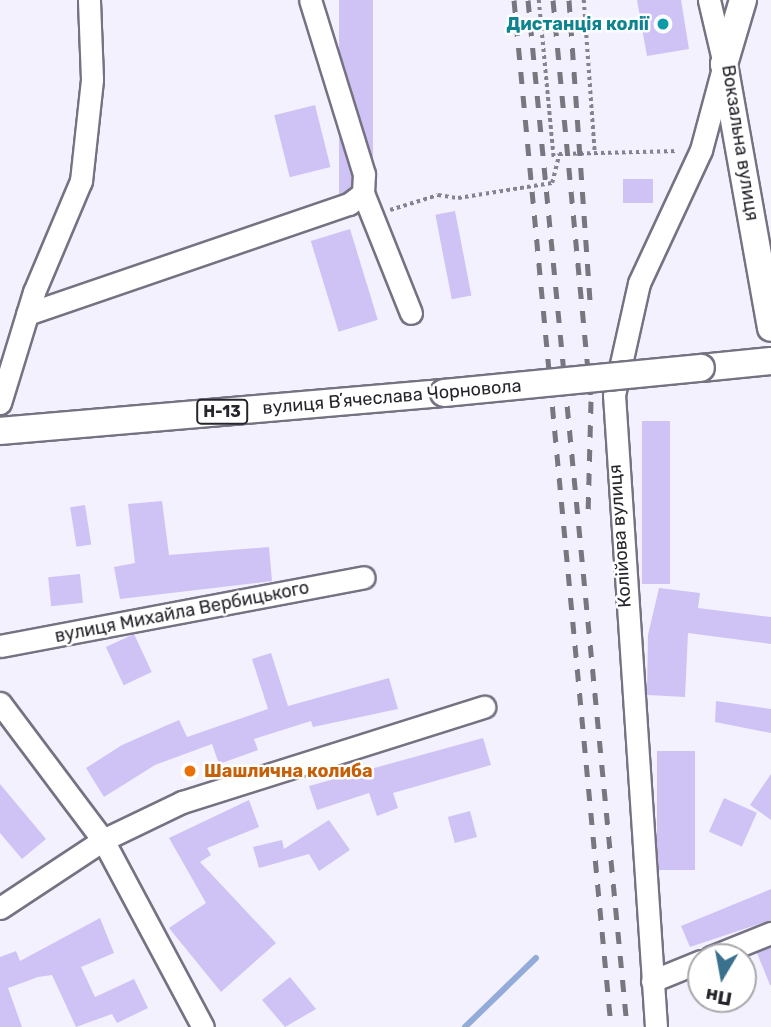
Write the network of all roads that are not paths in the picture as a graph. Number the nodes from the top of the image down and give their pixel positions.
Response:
1 (89, 0) edge
2 (310, 0) edge
3 (709, 0) edge
4 (743, 0) edge
5 (723, 64) junction
6 (363, 193) junction
7 (411, 313) dead end
8 (27, 314) junction
9 (771, 328) edge
10 (771, 361) edge
11 (0, 403) edge
12 (0, 431) edge
13 (365, 578) dead end
14 (0, 646) edge
15 (0, 704) edge
16 (484, 707) dead end
17 (103, 840) junction
18 (0, 908) edge
19 (771, 933) edge
20 (746, 943) edge
21 (687, 967) edge
22 (652, 981) junction
23 (203, 1027) edge
24 (656, 1027) edge

1 - 8 street
2 - 6 street
3 - 5 street
4 - 5 main road, Вокзальна вулиця
5 - 9 main road, Вокзальна вулиця
5 - 22 street, Колійова вулиця
6 - 7 street
6 - 8 street
8 - 11 street
10 - 12 main road, вулиця Вʼячеслава Чорновола / Н-13, bridge
13 - 14 street, вулиця Михайла Вербицького
15 - 17 street
16 - 17 street
17 - 18 street
17 - 23 street
19 - 20 street
21 - 22 street
22 - 24 street, Колійова вулиця

